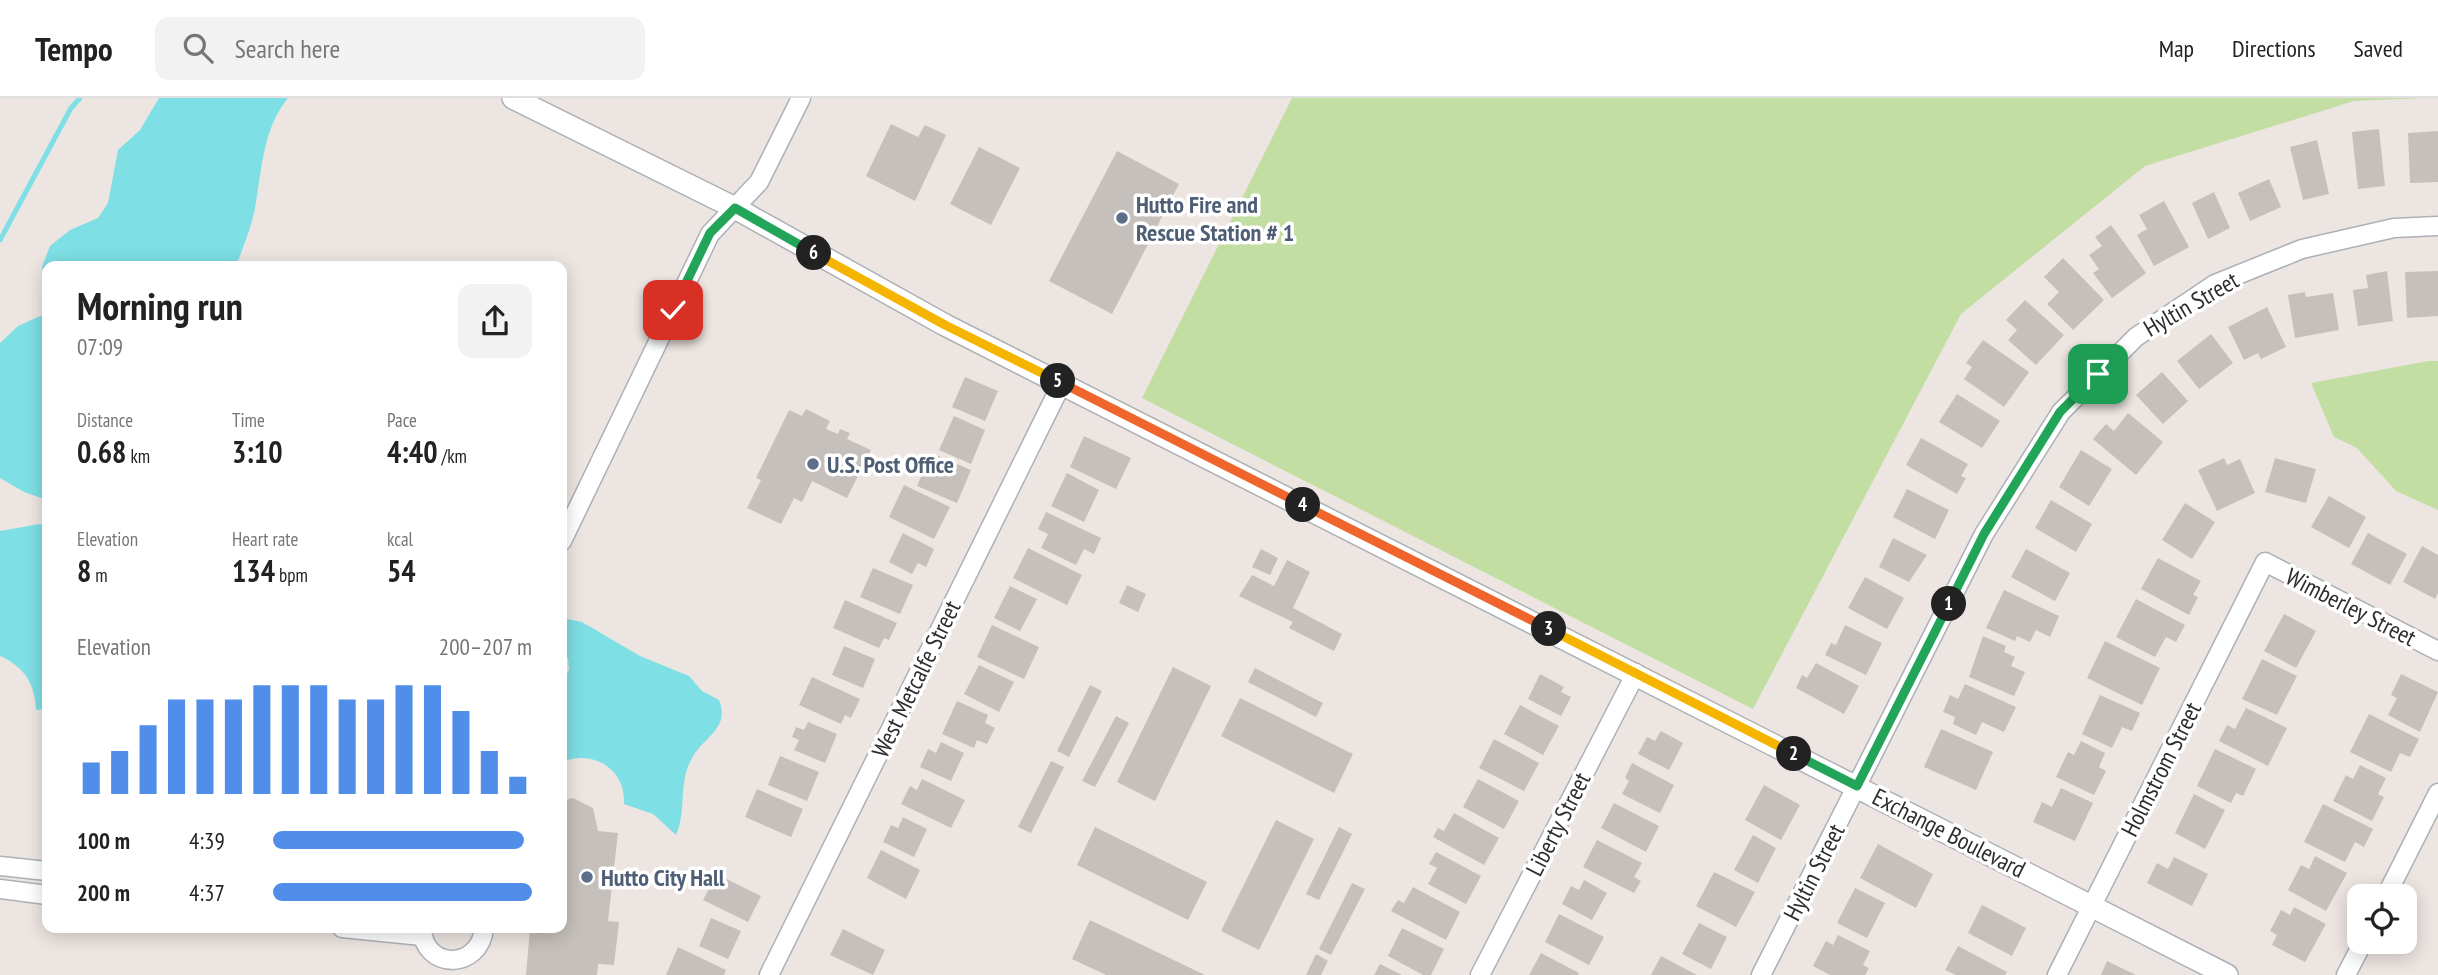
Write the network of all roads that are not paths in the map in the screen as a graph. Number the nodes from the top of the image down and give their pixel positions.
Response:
1 (513, 98) edge
2 (802, 98) edge
3 (735, 208) junction
4 (2438, 226) edge
5 (1062, 383) junction
6 (567, 531) edge
7 (2265, 562) joint
8 (2438, 651) edge
9 (1636, 673) junction
10 (1857, 786) junction
11 (2438, 793) edge
12 (0, 866) edge
13 (42, 870) edge
14 (2392, 884) edge
15 (0, 889) edge
16 (42, 894) edge
17 (2092, 906) junction
18 (422, 933) edge
19 (482, 933) edge
20 (2357, 954) edge
21 (450, 968) edge
22 (769, 975) edge
23 (1480, 975) edge
24 (1761, 975) edge
25 (2057, 975) edge
26 (2227, 975) edge
27 (2346, 975) edge

1 - 3 street, Exchange Boulevard
2 - 3 street
3 - 5 street, Exchange Boulevard
3 - 6 street
4 - 10 street, Hyltin Street
5 - 9 street, Exchange Boulevard
5 - 22 street, West Metcalfe Street
7 - 8 street, Wimberley Street
7 - 17 street, Holmstrom Street
9 - 10 street, Exchange Boulevard
9 - 23 street, Liberty Street
10 - 17 street, Exchange Boulevard
10 - 24 street, Hyltin Street
11 - 14 street
12 - 13 street
15 - 16 street
17 - 25 street, Holmstrom Street
17 - 26 street, Exchange Boulevard
18 - 21 street
19 - 21 street
20 - 27 street

